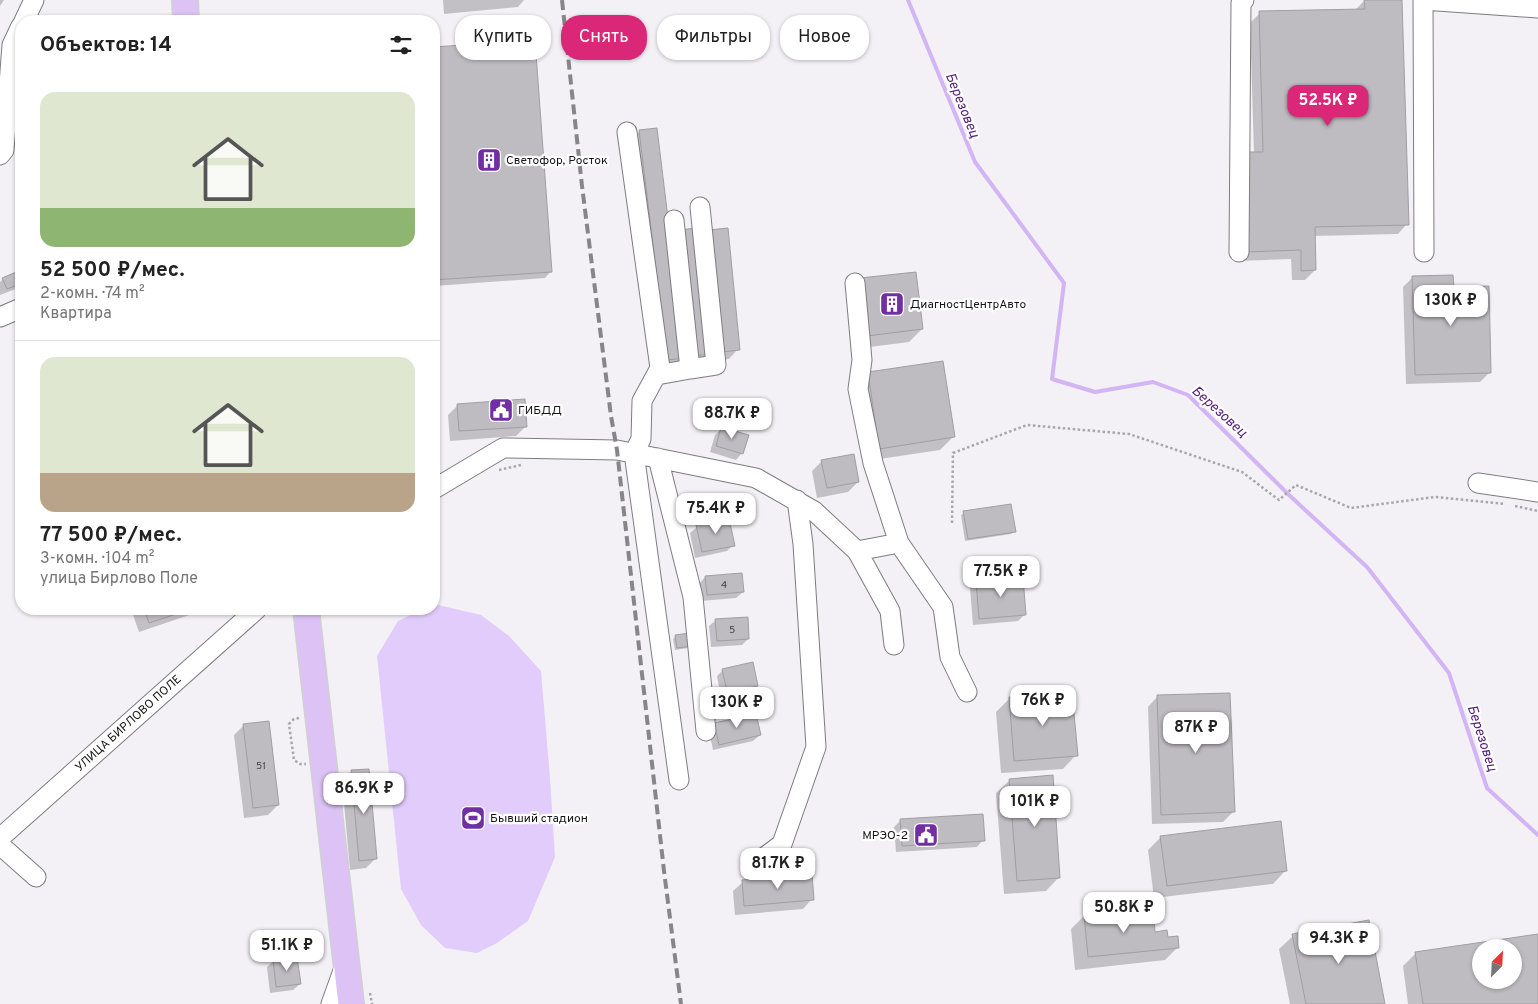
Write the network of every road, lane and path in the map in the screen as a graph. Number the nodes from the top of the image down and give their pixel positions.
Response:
1 (34, 0) edge
2 (185, 0) edge
3 (1244, 0) edge
4 (1423, 0) edge
5 (1538, 8) edge
6 (27, 15) edge
7 (186, 15) edge
8 (15, 39) edge
9 (628, 132) dead end
10 (0, 155) edge
11 (700, 208) dead end
12 (674, 220) dead end
13 (1239, 252) dead end
14 (1424, 252) dead end
15 (855, 283) dead end
16 (15, 311) edge
17 (0, 318) edge
18 (690, 369) junction
19 (657, 375) junction
20 (634, 453) junction
21 (658, 458) junction
22 (527, 463) dead end
23 (490, 472) dead end
24 (1478, 483) dead end
25 (440, 485) edge
26 (1538, 492) edge
27 (797, 500) junction
28 (1538, 511) edge
29 (952, 523) dead end
30 (900, 543) junction
31 (857, 551) junction
32 (250, 615) edge
33 (307, 615) edge
34 (894, 646) dead end
35 (968, 692) dead end
36 (318, 712) junction
37 (706, 731) dead end
38 (323, 762) junction
39 (679, 780) dead end
40 (0, 838) edge
41 (0, 845) edge
42 (758, 862) dead end
43 (36, 877) dead end
44 (346, 962) junction
45 (331, 1004) edge
46 (351, 1004) edge

1 - 6 street
2 - 7 main road
3 - 13 street
4 - 5 street
4 - 14 street
8 - 10 street
9 - 19 street
11 - 18 street
12 - 18 street
15 - 30 street
16 - 17 street
18 - 19 street
19 - 20 street
20 - 21 street
20 - 25 street
20 - 39 street
21 - 27 street
21 - 37 street
22 - 23 path
24 - 26 street
27 - 31 street
27 - 42 street
28 - 29 path
30 - 31 street
30 - 35 street
31 - 34 street
32 - 40 street, УЛИЦА БИРЛОВО ПОЛЕ
33 - 36 main road
36 - 38 main road
36 - 38 path
38 - 44 main road
41 - 43 street
44 - 45 street
44 - 46 main road

